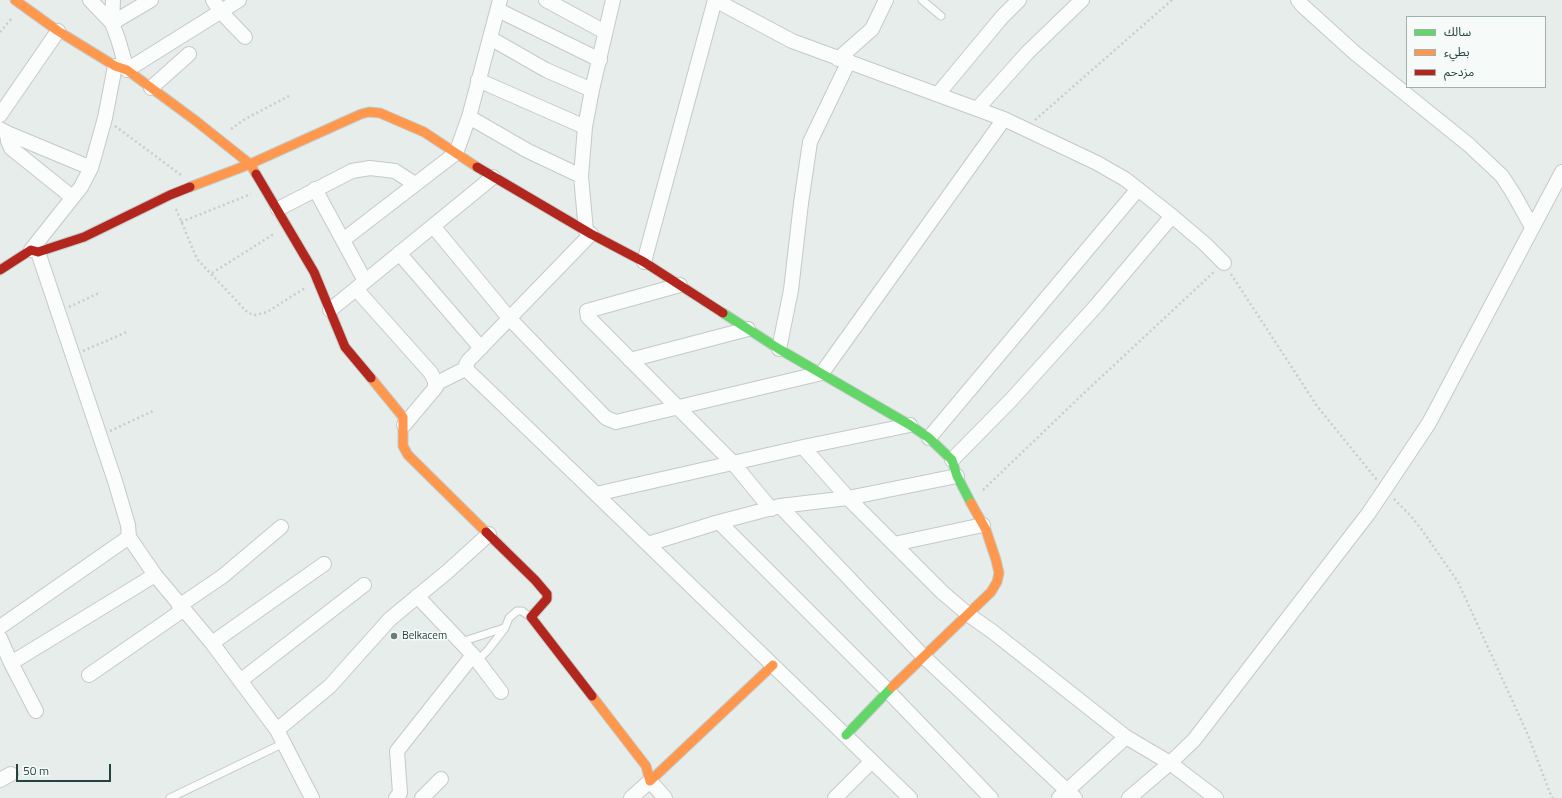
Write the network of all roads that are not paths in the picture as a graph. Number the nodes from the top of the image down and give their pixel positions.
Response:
1 (15, 0) edge
2 (90, 0) edge
3 (113, 0) edge
4 (151, 0) edge
5 (213, 0) edge
6 (239, 0) edge
7 (546, 0) edge
8 (613, 0) edge
9 (886, 0) edge
10 (922, 0) edge
11 (1020, 0) edge
12 (1082, 0) edge
13 (1298, 0) edge
14 (499, 5) edge
15 (221, 12) junction
16 (941, 16) dead end
17 (112, 23) junction
18 (58, 30) junction
19 (605, 32) junction
20 (245, 37) dead end
21 (490, 38) junction
22 (190, 54) dead end
23 (600, 60) junction
24 (843, 60) junction
25 (121, 68) junction
26 (478, 80) junction
27 (151, 88) junction
28 (592, 90) junction
29 (938, 94) junction
30 (977, 109) junction
31 (0, 115) edge
32 (469, 118) junction
33 (1004, 119) junction
34 (585, 127) junction
35 (4, 131) edge
36 (456, 153) junction
37 (250, 164) junction
38 (90, 168) junction
39 (1562, 172) edge
40 (581, 176) junction
41 (493, 177) junction
42 (415, 184) junction
43 (315, 189) junction
44 (1138, 189) junction
45 (72, 197) junction
46 (278, 209) junction
47 (1172, 216) junction
48 (433, 226) junction
49 (1532, 227) junction
50 (588, 232) junction
51 (343, 240) junction
52 (35, 251) junction
53 (399, 254) junction
54 (644, 262) junction
55 (1224, 263) road end
56 (0, 270) edge
57 (360, 285) junction
58 (680, 285) junction
59 (330, 310) junction
60 (509, 318) junction
61 (748, 328) junction
62 (480, 348) junction
63 (779, 349) junction
64 (630, 360) junction
65 (467, 368) junction
66 (822, 373) junction
67 (435, 384) junction
68 (678, 408) junction
69 (404, 425) junction
70 (910, 425) junction
71 (929, 438) junction
72 (803, 447) junction
73 (952, 460) junction
74 (733, 463) junction
75 (958, 476) junction
76 (596, 494) junction
77 (848, 498) junction
78 (776, 508) junction
79 (719, 522) junction
80 (983, 525) junction
81 (281, 527) dead end
82 (489, 534) junction
83 (129, 537) junction
84 (648, 544) junction
85 (894, 544) junction
86 (324, 564) dead end
87 (155, 575) junction
88 (364, 584) dead end
89 (417, 596) junction
90 (181, 608) junction
91 (969, 615) junction
92 (531, 617) junction
93 (0, 627) edge
94 (505, 628) junction
95 (0, 638) edge
96 (461, 642) junction
97 (212, 643) junction
98 (924, 657) junction
99 (475, 658) junction
100 (11, 663) junction
101 (773, 665) junction
102 (89, 675) dead end
103 (240, 681) junction
104 (888, 691) junction
105 (501, 692) dead end
106 (36, 711) dead end
107 (277, 730) junction
108 (846, 735) junction
109 (1126, 737) junction
110 (284, 743) junction
111 (872, 761) junction
112 (1170, 763) junction
113 (442, 778) dead end
114 (650, 781) junction
115 (1067, 795) edge
116 (1134, 796) edge
117 (170, 798) edge
118 (312, 798) edge
119 (396, 798) edge
120 (422, 798) edge
121 (631, 798) edge
122 (665, 798) edge
123 (835, 798) edge
124 (910, 798) edge
125 (991, 798) edge
126 (1216, 798) edge

1 - 18 street
2 - 17 street
3 - 17 street
4 - 17 street
5 - 15 street
6 - 15 street
7 - 19 street
8 - 19 street
9 - 24 street
10 - 16 lane
11 - 29 street
12 - 30 street
13 - 49 street
14 - 21 street
14 - 23 street
15 - 20 street
15 - 25 street
17 - 25 street
18 - 25 street
18 - 31 street
19 - 23 street
21 - 26 street
21 - 28 street
22 - 27 street
23 - 28 street
24 - 29 street
24 - 54 street
24 - 63 street
25 - 27 street
25 - 38 street
26 - 32 street
26 - 34 street
27 - 37 street
28 - 34 street
29 - 30 street
30 - 33 street
32 - 36 street
32 - 40 street
33 - 44 street
33 - 66 street
34 - 40 street
35 - 38 street
35 - 45 street
36 - 37 street
36 - 41 street
36 - 42 street
37 - 46 street
37 - 52 street
38 - 45 street
39 - 49 street
40 - 50 street
41 - 48 street
41 - 50 street
42 - 43 street
42 - 51 street
43 - 46 street
43 - 51 street
44 - 47 street
44 - 71 street
45 - 52 street
46 - 59 street
47 - 55 street
47 - 73 street
48 - 53 street
48 - 60 street
49 - 112 street
50 - 54 street
50 - 60 street
51 - 57 street
52 - 56 street
52 - 83 street
53 - 57 street
53 - 62 street
54 - 58 street
57 - 59 street
57 - 67 street
58 - 61 street
58 - 64 street
59 - 69 street
60 - 62 street
60 - 68 street
61 - 63 street
61 - 64 street
62 - 65 street
63 - 66 street
64 - 68 street
65 - 67 street
65 - 76 street
66 - 68 street
66 - 70 street
67 - 69 street
68 - 74 street
69 - 82 street
70 - 71 street
70 - 72 street
71 - 73 street
72 - 74 street
72 - 77 street
73 - 75 street
74 - 76 street
74 - 78 street
75 - 77 street
75 - 80 street
76 - 84 street
77 - 78 street
77 - 85 street
78 - 79 street
78 - 98 street
79 - 84 street
79 - 104 street
80 - 85 street
80 - 91 street
81 - 90 street
82 - 89 street
82 - 92 street
83 - 87 street
83 - 93 street
84 - 101 street
85 - 91 street
86 - 97 street
87 - 90 street
87 - 100 street
88 - 103 street
89 - 96 street
89 - 107 street
90 - 97 street
90 - 102 street
91 - 98 street
91 - 109 street
92 - 94 lane
92 - 114 street
94 - 96 lane
94 - 99 lane
95 - 100 street
96 - 99 street
97 - 103 street
98 - 104 street
98 - 115 street
99 - 105 street
99 - 119 street
100 - 106 street
101 - 108 street
101 - 114 street
103 - 107 street
104 - 108 street
104 - 125 street
107 - 110 street
108 - 111 street
109 - 112 street
109 - 115 street
110 - 117 lane
110 - 118 street
111 - 123 street
111 - 124 street
112 - 116 street
112 - 126 street
113 - 120 street
114 - 121 street
114 - 122 street

